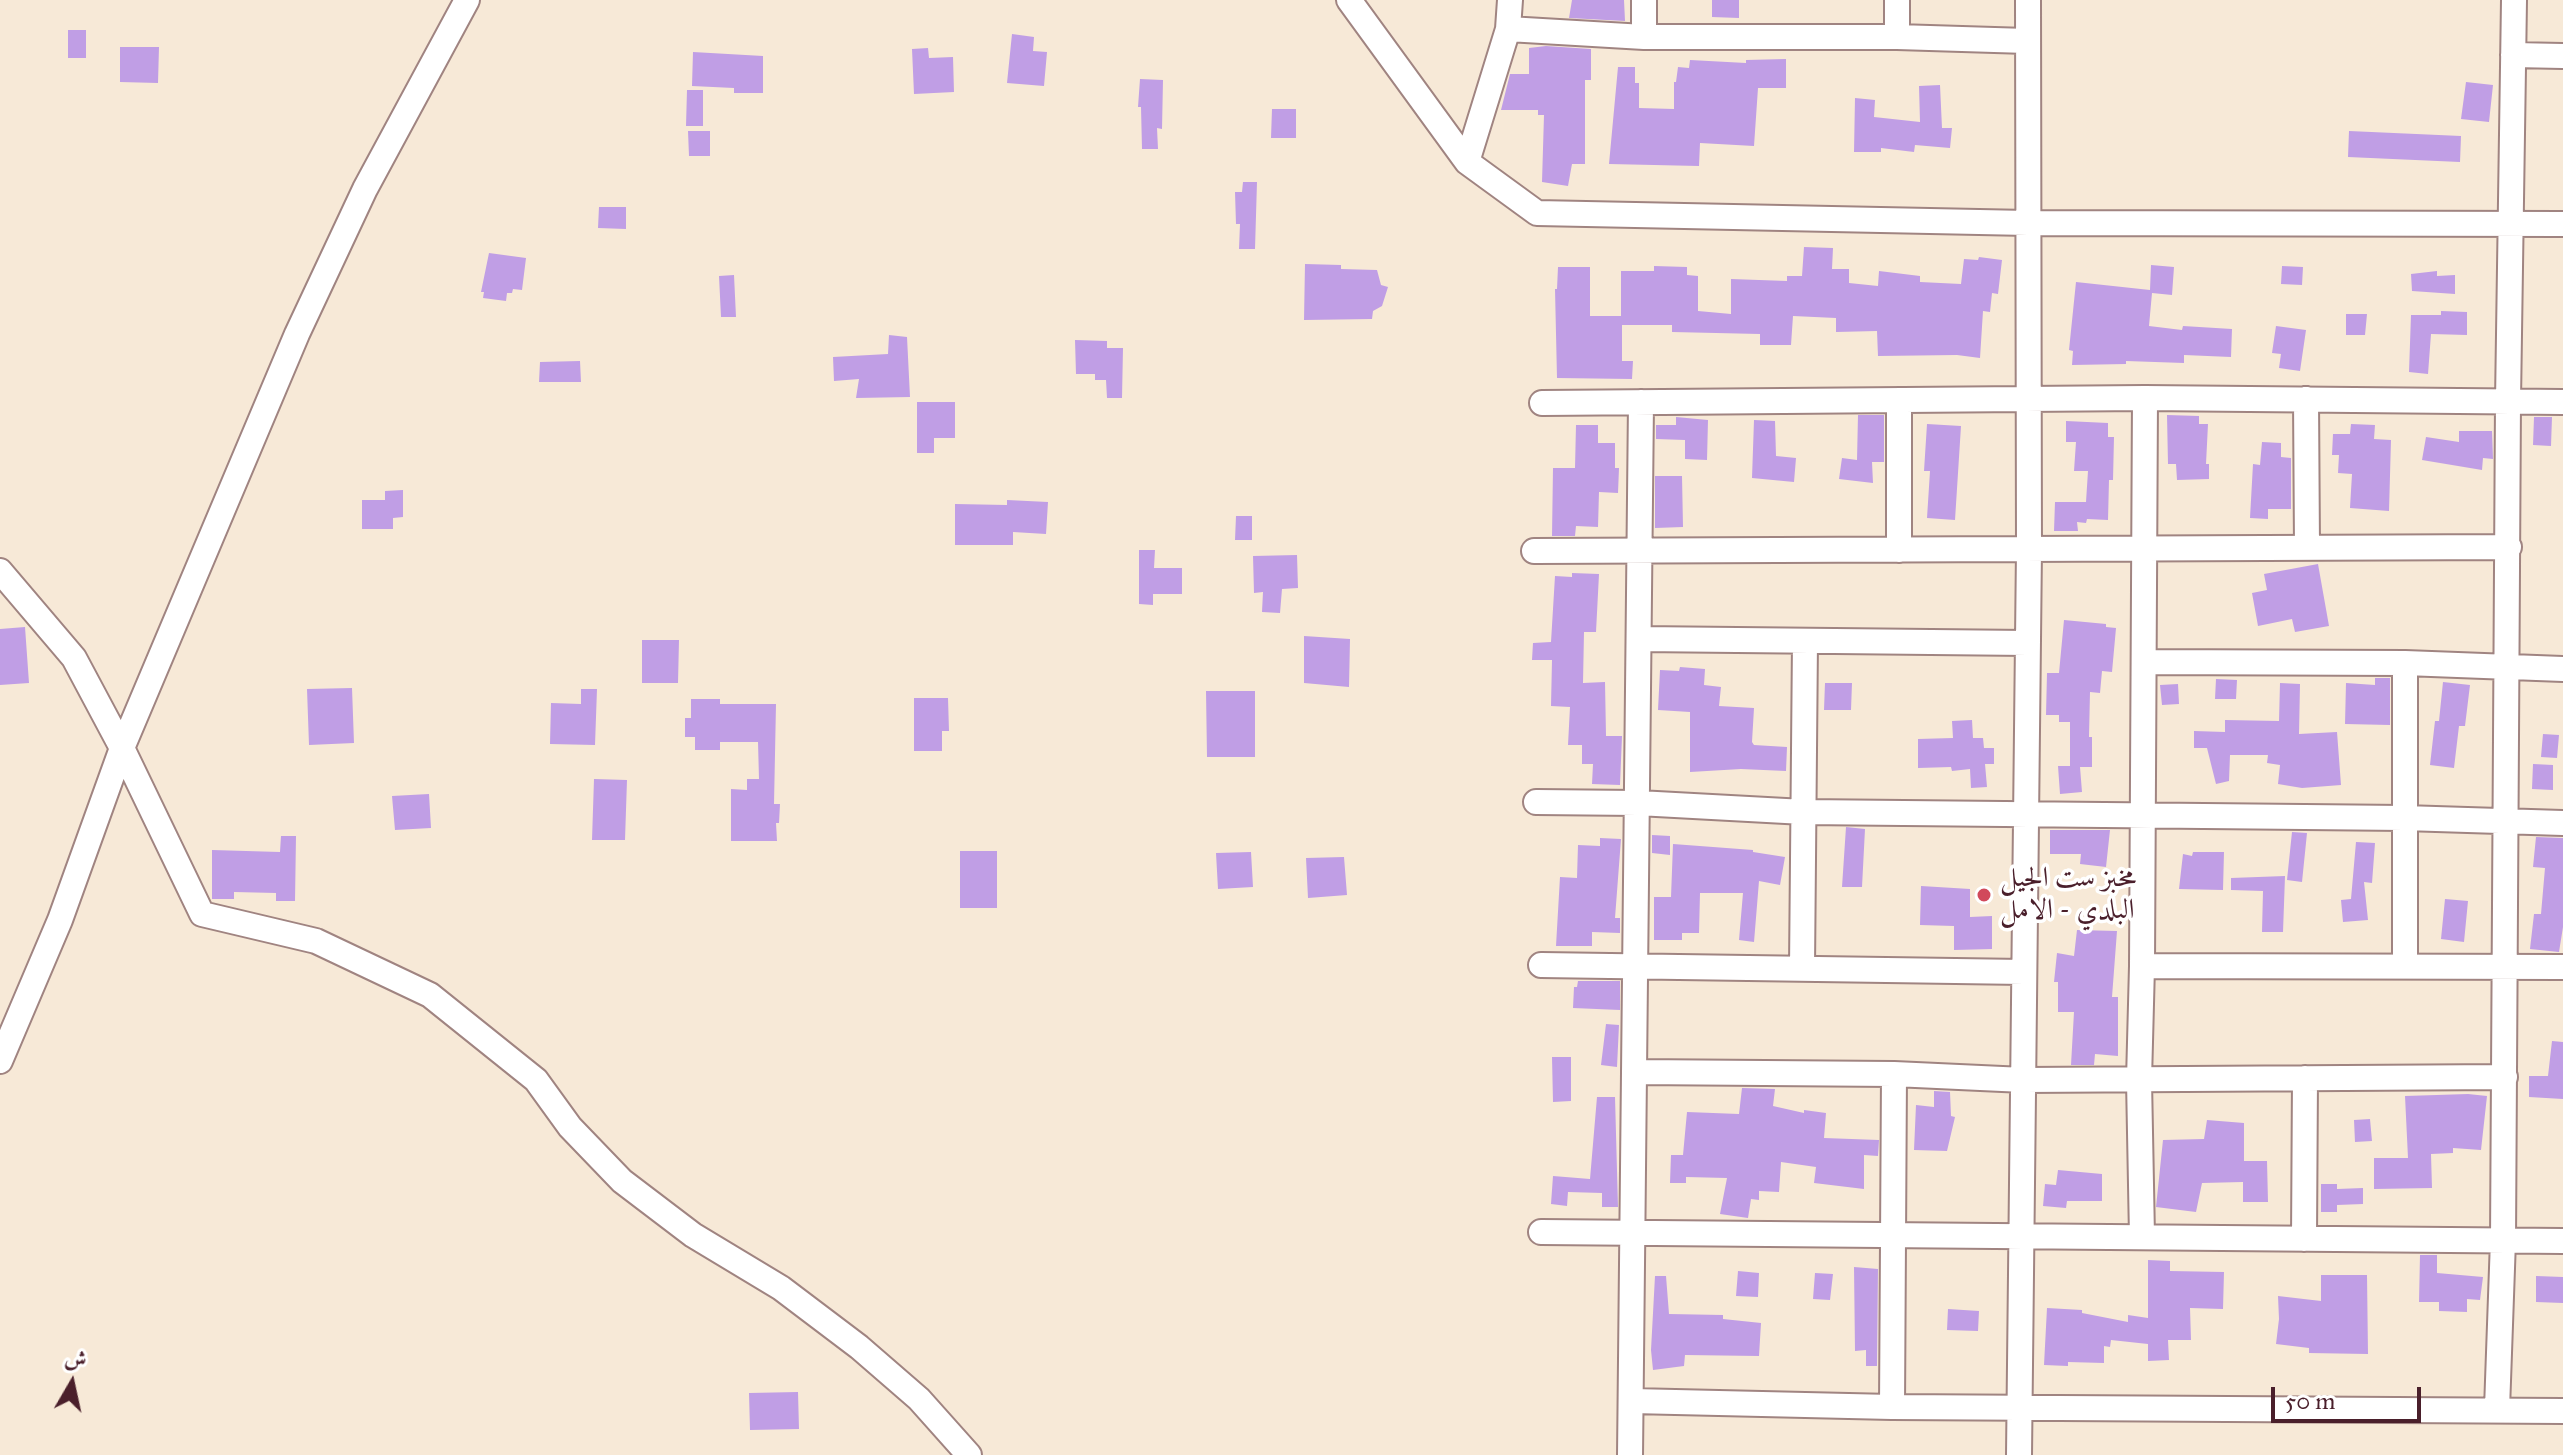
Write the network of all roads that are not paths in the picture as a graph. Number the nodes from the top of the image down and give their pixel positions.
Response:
1 (467, 0) edge
2 (1349, 0) edge
3 (1510, 0) edge
4 (1644, 0) edge
5 (1897, 0) edge
6 (2028, 0) edge
7 (2514, 0) edge
8 (1508, 29) junction
9 (1644, 37) junction
10 (1897, 37) junction
11 (2027, 41) junction
12 (2513, 55) junction
13 (2563, 56) edge
14 (1467, 162) junction
15 (2028, 223) junction
16 (2512, 224) junction
17 (2563, 224) edge
18 (2145, 398) junction
19 (2030, 399) junction
20 (2306, 399) junction
21 (1899, 400) junction
22 (2508, 401) junction
23 (1641, 402) junction
24 (2563, 402) edge
25 (1542, 403) dead end
26 (2145, 547) junction
27 (2307, 547) junction
28 (2509, 547) junction
29 (2029, 549) junction
30 (1899, 550) junction
31 (1534, 551) dead end
32 (1640, 551) junction
33 (0, 571) edge
34 (1640, 639) junction
35 (1805, 641) junction
36 (2028, 643) junction
37 (2144, 662) junction
38 (2405, 663) junction
39 (2508, 667) junction
40 (2563, 669) edge
41 (122, 748) junction
42 (1536, 802) dead end
43 (1638, 803) junction
44 (1804, 812) junction
45 (2026, 815) junction
46 (2143, 816) junction
47 (2404, 818) junction
48 (2507, 821) junction
49 (2563, 823) edge
50 (1541, 965) dead end
51 (1636, 965) junction
52 (2142, 966) junction
53 (2405, 966) junction
54 (2506, 967) junction
55 (2563, 967) edge
56 (1802, 968) junction
57 (2024, 972) junction
58 (0, 1061) edge
59 (1636, 1072) junction
60 (1894, 1074) junction
61 (2505, 1077) junction
62 (2305, 1078) junction
63 (2024, 1080) junction
64 (2139, 1080) junction
65 (1541, 1232) dead end
66 (1633, 1233) junction
67 (1893, 1234) junction
68 (2021, 1237) junction
69 (2142, 1237) junction
70 (2304, 1239) junction
71 (2503, 1240) junction
72 (2563, 1241) edge
73 (1632, 1401) junction
74 (1892, 1407) junction
75 (2019, 1408) junction
76 (2497, 1409) junction
77 (2563, 1411) edge
78 (969, 1455) edge
79 (1630, 1455) edge
80 (2019, 1455) edge

1 - 41 street
2 - 14 street
3 - 8 street
4 - 9 street
5 - 10 street
6 - 11 street
7 - 12 street
8 - 9 street
8 - 14 street
9 - 10 street
10 - 11 street
11 - 15 street
12 - 13 street
12 - 16 street
14 - 15 street
15 - 16 street
15 - 19 street
16 - 17 street
16 - 22 street
18 - 19 street
18 - 20 street
18 - 26 street
19 - 21 street
19 - 29 street
20 - 22 street
20 - 27 street
21 - 23 street
21 - 30 street
22 - 24 street
22 - 28 street
23 - 25 street
23 - 32 street
26 - 27 street
26 - 29 street
26 - 37 street
27 - 28 street
28 - 39 street
29 - 30 street
29 - 36 street
30 - 32 street
31 - 32 street
32 - 34 street
33 - 41 street
34 - 35 street
34 - 43 street
35 - 36 street
35 - 44 street
36 - 45 street
37 - 38 street
37 - 46 street
38 - 39 street
38 - 47 street
39 - 40 street
39 - 48 street
41 - 58 street
41 - 78 street
42 - 43 street
43 - 44 street
43 - 51 street
44 - 45 street
44 - 56 street
45 - 46 street
45 - 57 street
46 - 47 street
46 - 52 street
47 - 48 street
47 - 53 street
48 - 49 street
48 - 54 street
50 - 51 street
51 - 56 street
51 - 59 street
52 - 53 street
52 - 64 street
53 - 54 street
54 - 55 street
54 - 61 street
56 - 57 street
57 - 63 street
59 - 60 street
59 - 66 street
60 - 63 street
60 - 67 street
61 - 62 street
61 - 71 street
62 - 64 street
62 - 70 street
63 - 64 street
63 - 68 street
64 - 69 street
65 - 66 street
66 - 67 street
66 - 73 street
67 - 68 street
67 - 74 street
68 - 69 street
68 - 75 street
69 - 70 street
70 - 71 street
71 - 72 street
71 - 76 street
73 - 74 street
73 - 79 street
74 - 75 street
75 - 76 street
75 - 80 street
76 - 77 street

